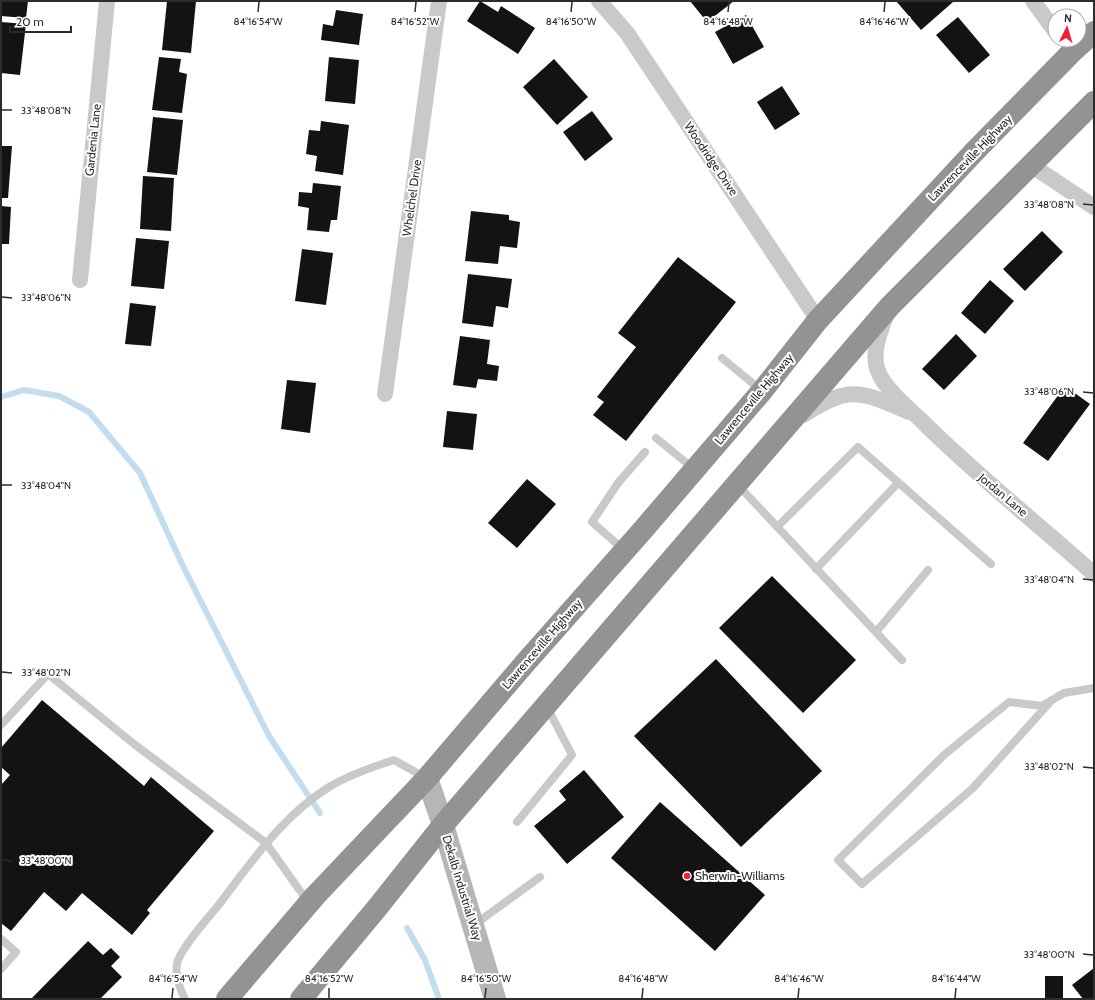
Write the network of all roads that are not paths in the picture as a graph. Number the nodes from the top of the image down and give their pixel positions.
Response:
1 (106, 1) edge
2 (439, 1) edge
3 (599, 1) edge
4 (1033, 1) edge
5 (1047, 20) edge
6 (1064, 48) edge
7 (1094, 102) edge
8 (1031, 165) junction
9 (1094, 207) edge
10 (80, 280) dead end
11 (890, 306) junction
12 (818, 320) junction
13 (722, 358) dead end
14 (762, 391) junction
15 (385, 394) dead end
16 (914, 414) junction
17 (792, 422) junction
18 (656, 438) dead end
19 (645, 452) dead end
20 (695, 469) junction
21 (898, 483) junction
22 (738, 485) junction
23 (777, 527) junction
24 (624, 551) junction
25 (991, 564) dead end
26 (816, 569) junction
27 (928, 570) dead end
28 (1094, 574) edge
29 (876, 632) junction
30 (902, 660) dead end
31 (1094, 688) edge
32 (1051, 701) junction
33 (547, 706) junction
34 (1, 725) edge
35 (427, 778) junction
36 (517, 822) dead end
37 (443, 825) junction
38 (266, 843) junction
39 (540, 877) dead end
40 (309, 903) junction
41 (473, 925) junction
42 (1, 939) edge
43 (1, 969) edge
44 (185, 999) edge
45 (227, 999) edge
46 (301, 999) edge
47 (495, 999) edge

1 - 10 street, Gardenia Lane
2 - 15 street, Whelchel Drive
3 - 12 street, Woodridge Drive
4 - 5 street
6 - 12 highway, Lawrenceville Highway
7 - 8 highway
8 - 9 street
8 - 11 highway
11 - 16 street, Jordan Lane
11 - 17 highway
12 - 14 highway, Lawrenceville Highway
13 - 14 lane
14 - 20 highway, Lawrenceville Highway
16 - 17 street, Jordan Lane
16 - 28 street, Jordan Lane
17 - 22 highway
18 - 20 lane
19 - 24 lane
20 - 24 highway, Lawrenceville Highway
21 - 23 lane
21 - 25 lane
21 - 26 lane
22 - 23 lane
22 - 33 highway
23 - 26 lane
24 - 35 highway, Lawrenceville Highway
26 - 29 lane
27 - 29 lane
29 - 30 lane
31 - 32 lane
32 - 32 lane
33 - 36 lane
33 - 37 highway
34 - 38 lane
35 - 37 main road, Dekalb Industrial Way
35 - 38 lane
35 - 40 highway, Lawrenceville Highway
37 - 41 main road, Dekalb Industrial Way
37 - 46 highway
38 - 40 lane
38 - 44 lane
39 - 41 lane
40 - 45 highway, Lawrenceville Highway
41 - 47 main road, Dekalb Industrial Way
42 - 43 lane

